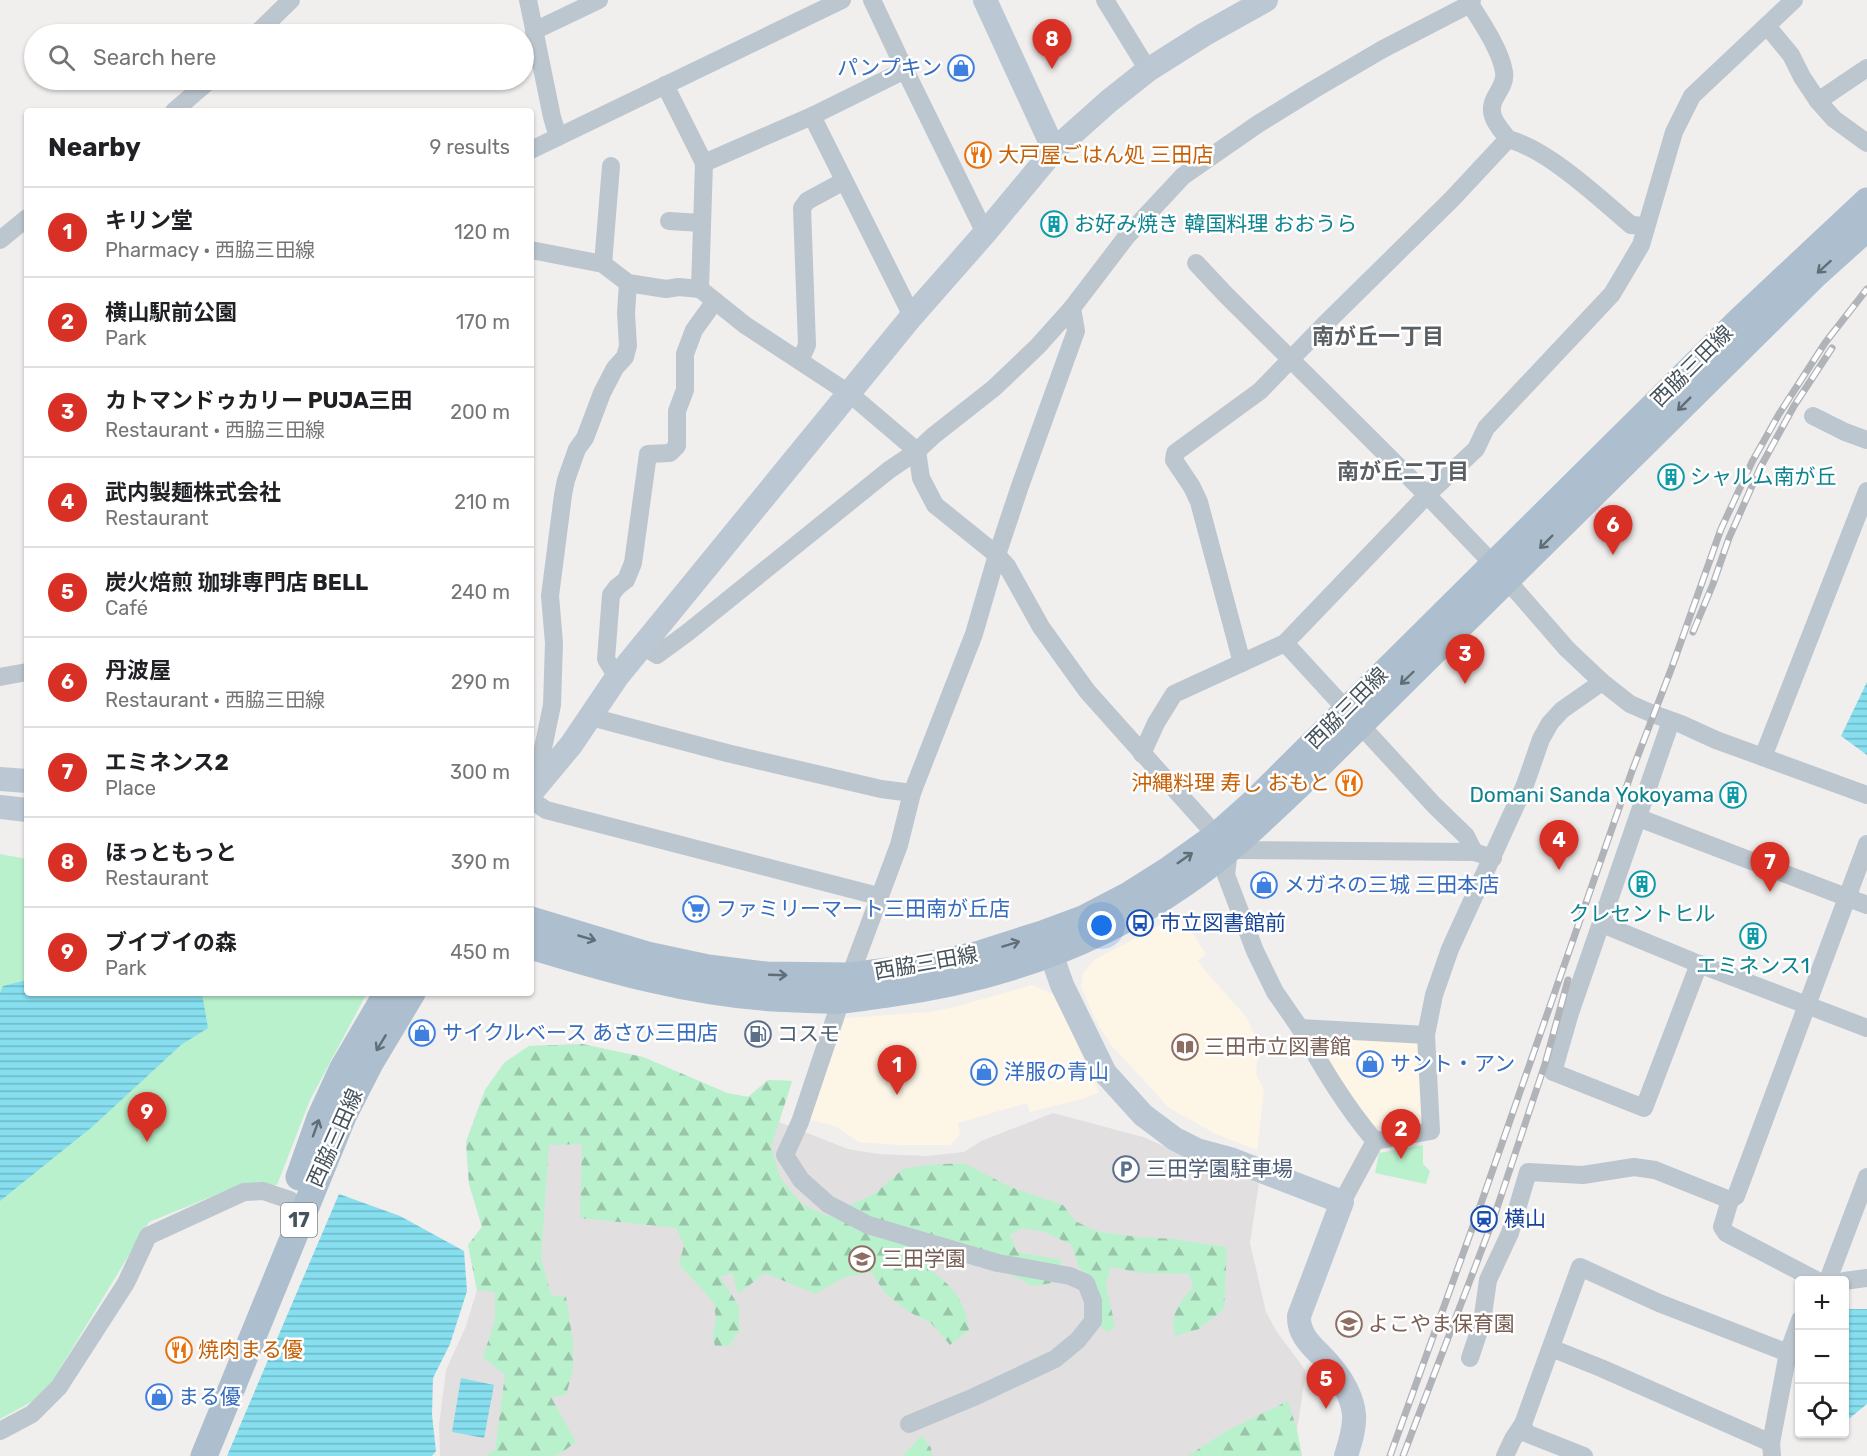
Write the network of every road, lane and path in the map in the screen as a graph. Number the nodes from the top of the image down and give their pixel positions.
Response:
1 (291, 0) edge
2 (528, 0) edge
3 (599, 0) edge
4 (842, 0) edge
5 (872, 0) edge
6 (986, 0) edge
7 (1105, 0) edge
8 (1266, 0) edge
9 (1794, 0) edge
10 (1471, 2) edge
11 (266, 24) edge
12 (533, 24) edge
13 (1767, 26) junction
14 (534, 31) joint
15 (1867, 68) edge
16 (905, 70) junction
17 (1148, 70) junction
18 (665, 85) junction
19 (198, 90) edge
20 (1818, 101) junction
21 (177, 108) edge
22 (812, 116) junction
23 (558, 136) junction
24 (1508, 140) junction
25 (1867, 143) edge
26 (534, 148) edge
27 (1054, 150) junction
28 (704, 163) junction
29 (611, 166) dead end
30 (844, 181) junction
31 (1867, 201) edge
32 (24, 220) edge
33 (669, 220) dead end
34 (702, 223) junction
35 (1646, 226) junction
36 (1867, 228) edge
37 (985, 233) junction
38 (0, 240) edge
39 (534, 251) edge
40 (1196, 263) dead end
41 (603, 264) junction
42 (628, 283) junction
43 (700, 289) junction
44 (715, 301) junction
45 (1072, 308) junction
46 (912, 316) junction
47 (1291, 360) junction
48 (800, 361) junction
49 (850, 394) junction
50 (1813, 416) dead end
51 (1867, 440) edge
52 (917, 451) junction
53 (1867, 491) edge
54 (1427, 495) junction
55 (997, 555) junction
56 (1500, 572) junction
57 (1286, 644) junction
58 (643, 646) junction
59 (1242, 663) junction
60 (24, 673) edge
61 (0, 677) edge
62 (617, 677) junction
63 (1602, 682) junction
64 (1353, 716) junction
65 (591, 717) junction
66 (1671, 721) junction
67 (1142, 754) junction
68 (1763, 757) junction
69 (534, 766) edge
70 (0, 779) edge
71 (24, 781) edge
72 (534, 789) edge
73 (912, 793) junction
74 (1867, 795) edge
75 (534, 802) edge
76 (0, 807) edge
77 (24, 810) edge
78 (1639, 818) junction
79 (0, 822) edge
80 (24, 824) edge
81 (1222, 843) junction
82 (1867, 844) edge
83 (1474, 852) junction
84 (1493, 858) junction
85 (878, 896) junction
86 (1847, 897) junction
87 (1867, 905) edge
88 (534, 921) edge
89 (1602, 924) junction
90 (1048, 944) junction
91 (534, 947) edge
92 (1699, 964) junction
93 (845, 988) junction
94 (385, 996) edge
95 (410, 996) edge
96 (1806, 1006) junction
97 (1300, 1028) junction
98 (1867, 1028) edge
99 (1426, 1035) junction
100 (1376, 1142) junction
101 (1867, 1177) edge
102 (290, 1200) junction
103 (1730, 1200) junction
104 (1342, 1202) junction
105 (1807, 1276) edge
106 (1830, 1276) edge
107 (1867, 1278) edge
108 (1849, 1280) edge
109 (1796, 1330) edge
110 (1551, 1348) junction
111 (1788, 1353) junction
112 (1470, 1358) dead end
113 (909, 1424) dead end
114 (1523, 1424) junction
115 (0, 1431) edge
116 (1772, 1450) edge
117 (187, 1456) edge
118 (204, 1456) edge
119 (1346, 1456) edge
120 (1505, 1456) edge
121 (1584, 1456) edge

1 - 11 street
2 - 12 street
3 - 14 street
4 - 18 street
5 - 16 street
6 - 27 street
7 - 17 street
8 - 17 street
9 - 13 street
10 - 24 street
10 - 45 street
13 - 20 street
13 - 35 street
14 - 23 street
15 - 20 street
16 - 22 street
16 - 37 street
17 - 27 street
18 - 23 street
18 - 28 street
19 - 21 street
20 - 25 street
22 - 28 street
22 - 30 street
23 - 26 street
24 - 35 street
24 - 47 street
27 - 37 street
28 - 34 street
29 - 41 street
30 - 46 street
30 - 48 street
31 - 56 main road, 西脇三田線
32 - 38 street
33 - 34 street
34 - 43 street
35 - 54 street
36 -> 56 main road, 西脇三田線
37 - 46 street
39 - 41 street
40 - 47 street
41 - 42 street
42 - 43 street
42 - 69 street
43 - 44 street
44 - 48 street
44 - 62 street
45 - 52 street
45 - 55 street
46 - 49 street
47 - 54 street
47 - 59 street
48 - 49 street
49 - 52 street
49 - 58 street
50 - 51 street
52 - 55 street
52 - 58 street
53 - 68 street
54 - 56 street
54 - 57 street
55 - 67 street
55 - 73 street
56 - 63 street
56 - 64 main road, 西脇三田線
57 - 59 street
57 - 64 street
58 - 62 street
59 - 67 street
60 - 61 street
62 - 65 street
63 - 66 street
63 - 84 street
64 - 81 main road, 西脇三田線
64 - 83 street
65 - 72 street
65 - 73 street
66 - 68 street
66 - 78 street
67 - 81 street
68 - 74 street
70 - 71 street
73 - 85 street
75 - 85 street
76 - 77 street
78 - 86 street
78 - 89 street
79 - 80 street
81 - 83 street
81 - 90 main road, 西脇三田線
81 - 97 street
82 - 86 street
83 - 84 street
84 - 99 street
85 - 93 street
86 - 87 street
86 - 96 street
88 -> 93 main road, 西脇三田線
89 - 92 street
89 - 92 street
90 - 93 main road, 西脇三田線
90 - 104 street
91 - 93 main road, 西脇三田線
92 - 96 street
93 - 113 street
102 -> 94 main road, 西脇三田線 / 17
95 -> 118 main road, 西脇三田線 / 17
96 - 98 street
96 - 103 street
97 - 99 street
97 - 100 street
99 - 100 street
100 - 104 street
101 - 106 street
102 - 115 street
102 - 117 main road, 西脇三田線 / 17
103 - 105 street
103 - 112 street
104 - 119 street
107 - 108 street
109 - 111 street
110 - 111 street
110 - 114 street
110 - 116 street
111 - 116 street
114 - 120 street
114 - 121 street

